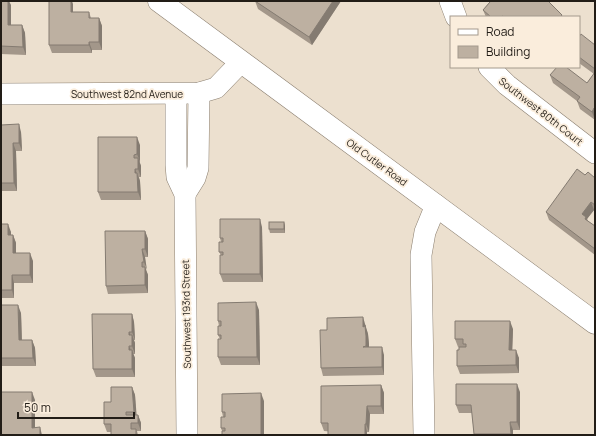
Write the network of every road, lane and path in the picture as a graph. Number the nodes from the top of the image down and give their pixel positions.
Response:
1 (159, 1) edge
2 (450, 1) edge
3 (456, 16) edge
4 (240, 62) junction
5 (490, 68) edge
6 (199, 93) junction
7 (1, 94) edge
8 (176, 94) junction
9 (199, 151) junction
10 (176, 152) junction
11 (595, 152) edge
12 (185, 194) junction
13 (436, 204) junction
14 (595, 323) edge
15 (187, 435) edge
16 (424, 435) edge

1 - 4 main road, Old Cutler Road
2 - 3 street
4 - 6 street, Southwest 82nd Avenue
4 - 13 main road, Old Cutler Road
5 - 11 street, Southwest 80th Court
6 - 8 street, Southwest 82nd Avenue
6 - 9 street
7 - 8 street, Southwest 82nd Avenue
8 - 10 street, Southwest 193rd Street
9 - 10 street
9 - 12 street
10 - 12 street, Southwest 193rd Street
12 - 15 street, Southwest 193rd Street
13 - 14 main road, Old Cutler Road
13 - 16 street

